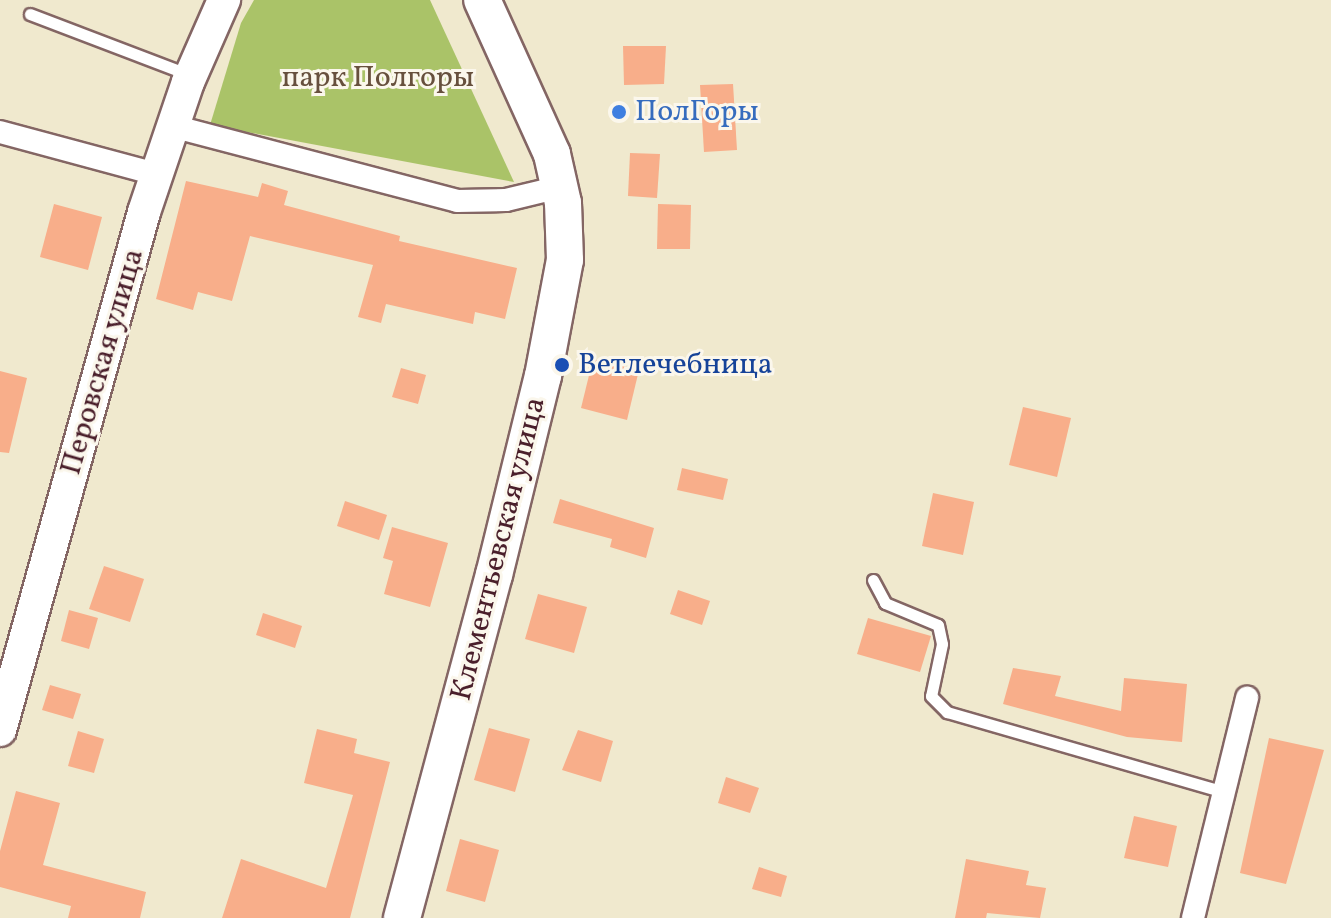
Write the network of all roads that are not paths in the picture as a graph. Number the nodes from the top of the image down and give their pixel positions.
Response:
1 (224, 0) edge
2 (482, 0) edge
3 (30, 14) dead end
4 (191, 76) junction
5 (172, 126) junction
6 (0, 132) edge
7 (156, 174) junction
8 (560, 187) junction
9 (873, 580) dead end
10 (1247, 698) dead end
11 (0, 730) edge
12 (1224, 792) junction
13 (402, 918) edge
14 (1193, 918) edge

1 - 4 main road, Перовская улица
2 - 8 main road, Клементьевская улица
3 - 4 lane
4 - 5 main road, Перовская улица
5 - 7 main road, Перовская улица
5 - 8 street
6 - 7 street
7 - 11 main road, Перовская улица
8 - 13 main road, Клементьевская улица
9 - 12 lane
10 - 12 street
12 - 14 street

